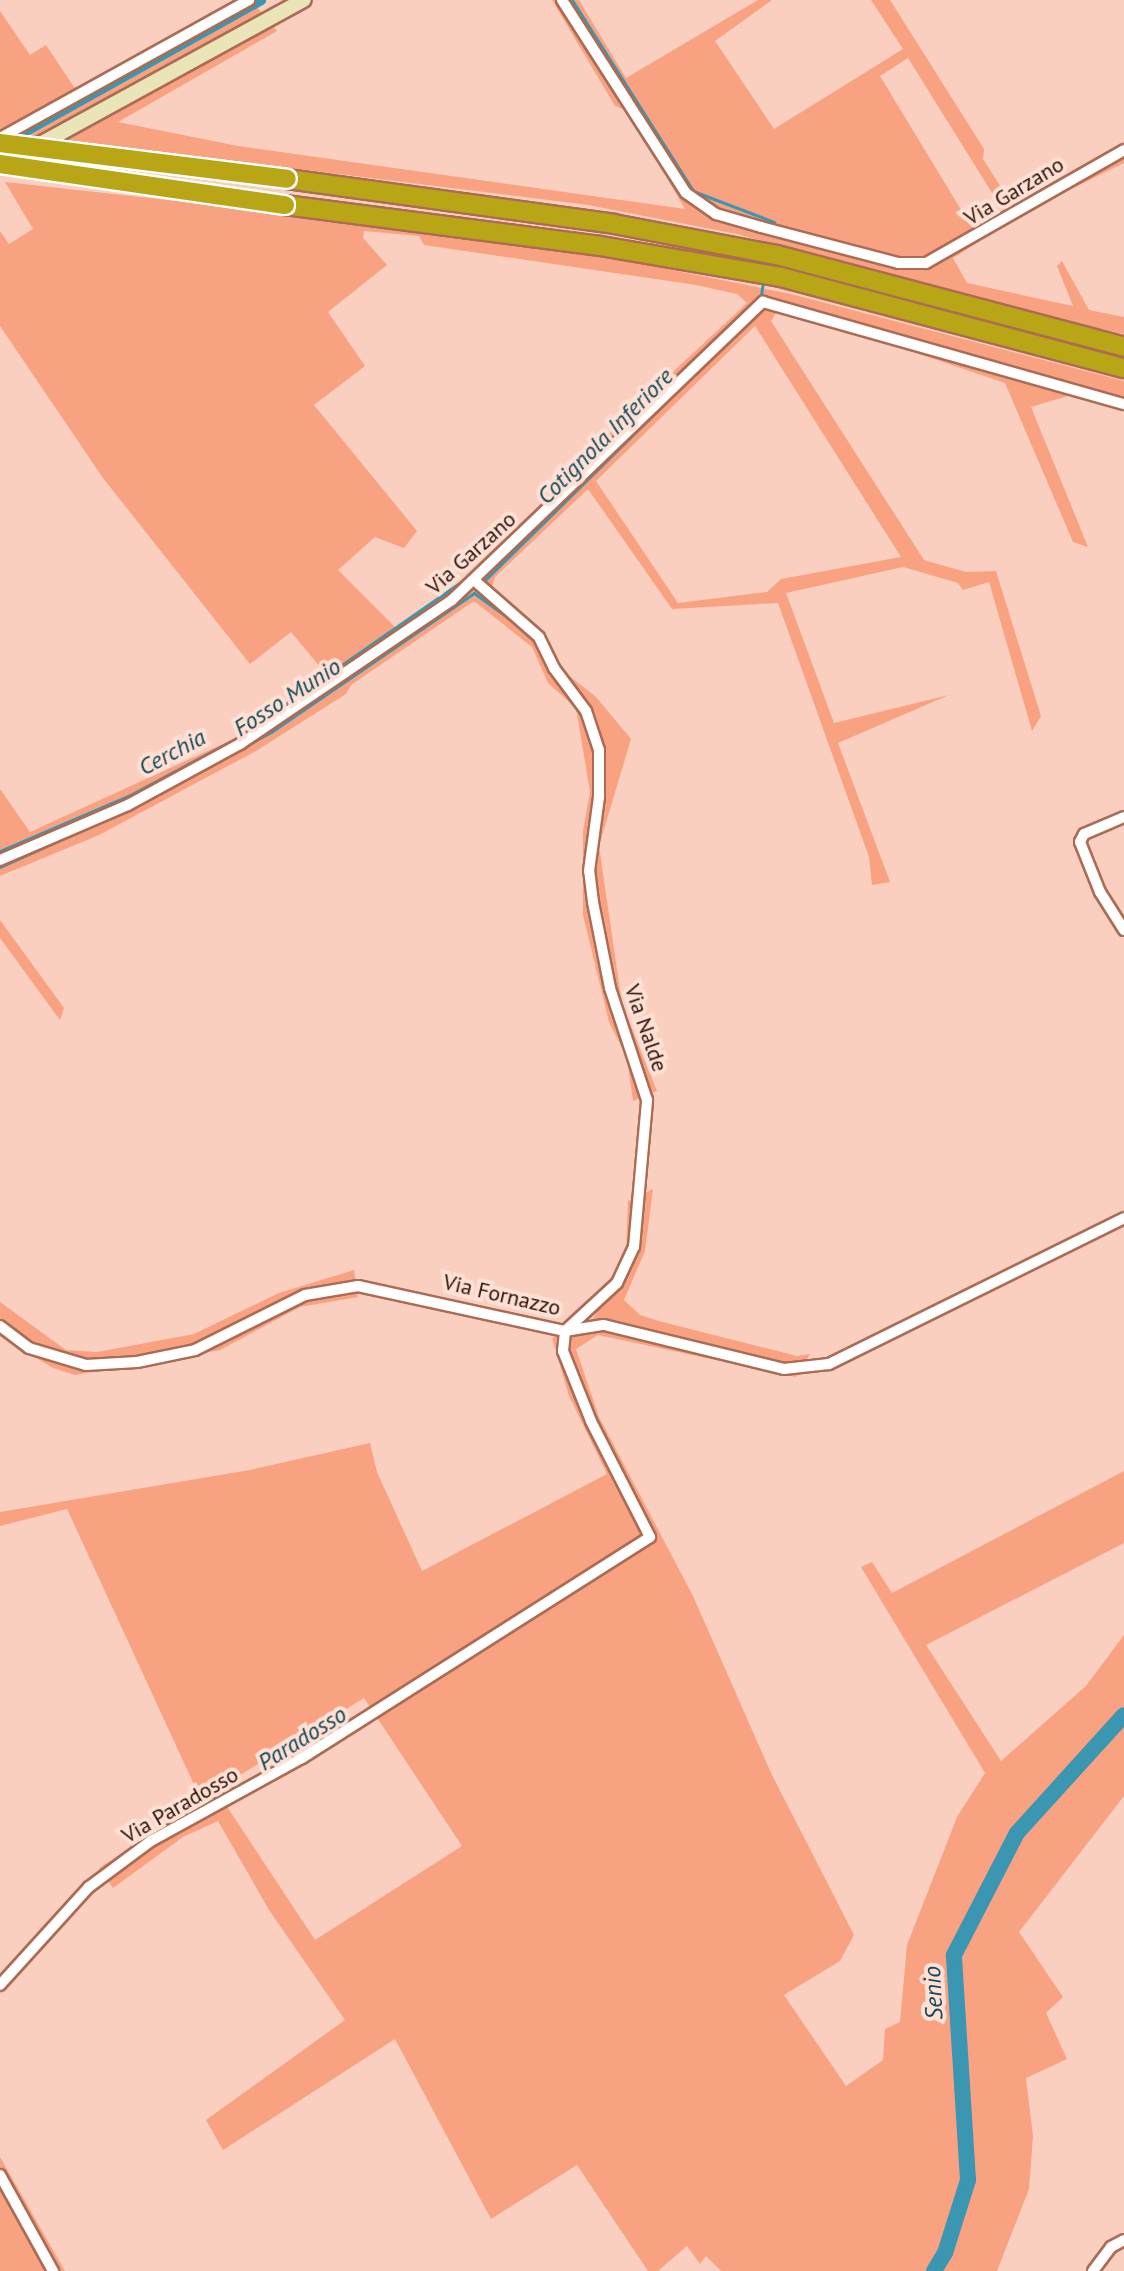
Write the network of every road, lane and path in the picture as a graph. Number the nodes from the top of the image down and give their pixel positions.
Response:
1 (249, 0) edge
2 (304, 0) edge
3 (562, 0) edge
4 (0, 140) edge
5 (1124, 150) edge
6 (0, 165) edge
7 (1124, 347) edge
8 (1124, 368) edge
9 (1124, 404) edge
10 (475, 581) junction
11 (1124, 817) edge
12 (0, 860) edge
13 (1124, 930) edge
14 (1124, 1218) edge
15 (0, 1326) edge
16 (565, 1331) junction
17 (0, 1985) edge
18 (0, 2175) edge
19 (1124, 2240) edge
20 (53, 2271) edge
21 (1093, 2271) edge

1 - 4 street
2 - 6 main road
3 - 5 street, Via Garzano
4 - 7 highway, bridge
6 - 8 highway, bridge
9 - 10 street, Via Garzano
10 - 12 street, Via Garzano
10 - 16 street, Via Nalde
11 - 13 street
14 - 16 street, Via Fornazzo
15 - 16 street, Via Fornazzo
16 - 17 street, Via Paradosso
18 - 20 street
19 - 21 street

